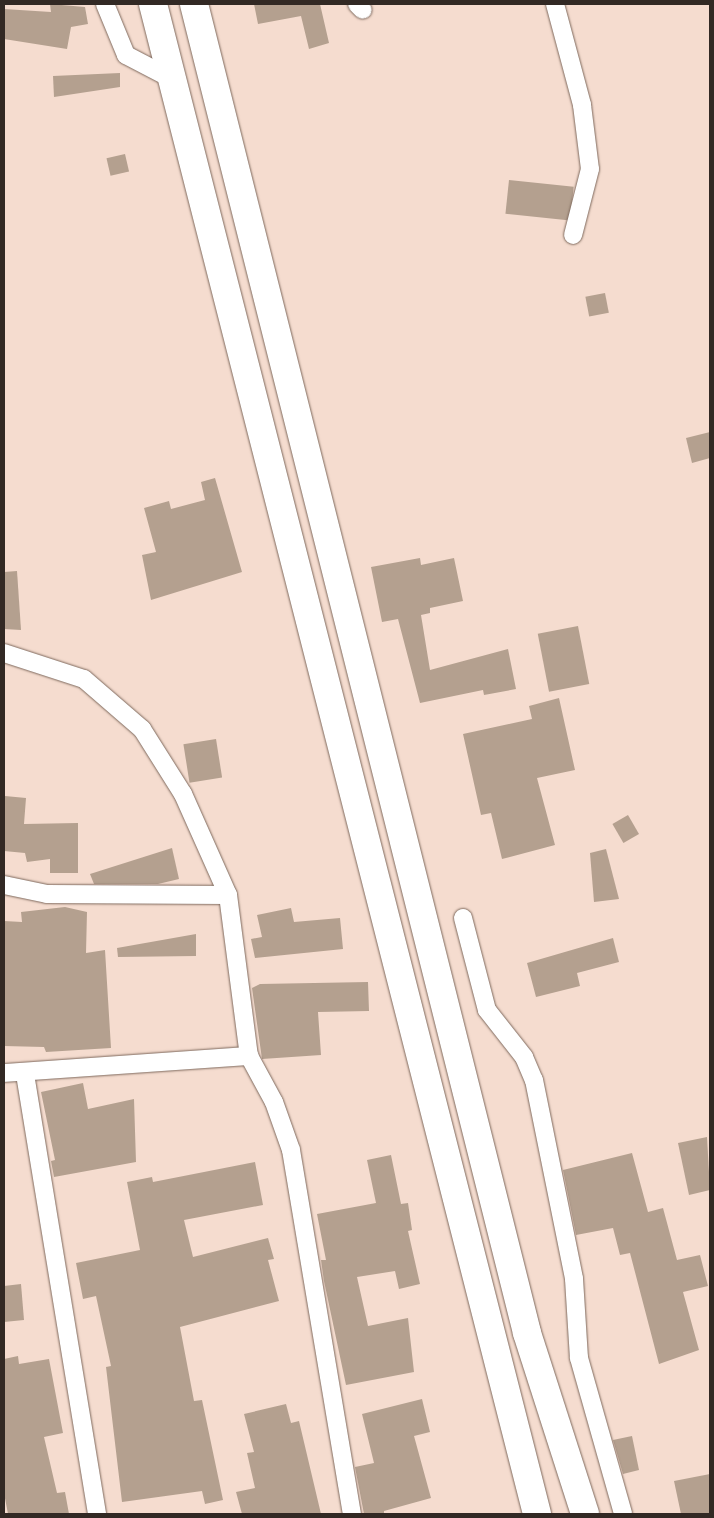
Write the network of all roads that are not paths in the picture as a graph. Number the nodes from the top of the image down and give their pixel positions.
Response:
1 (105, 4) edge
2 (153, 4) edge
3 (194, 4) edge
4 (555, 4) edge
5 (172, 79) junction
6 (573, 235) dead end
7 (4, 653) edge
8 (4, 885) edge
9 (228, 895) junction
10 (463, 918) dead end
11 (249, 1056) junction
12 (4, 1073) edge
13 (25, 1074) junction
14 (97, 1514) edge
15 (352, 1514) edge
16 (537, 1514) edge
17 (585, 1514) edge
18 (623, 1514) edge

1 - 5 street
2 - 5 highway
3 - 17 highway
4 - 6 street
5 - 16 highway
7 - 9 street
8 - 9 street
9 - 11 street
10 - 18 street
11 - 13 street
11 - 15 street
12 - 13 street
13 - 14 street

